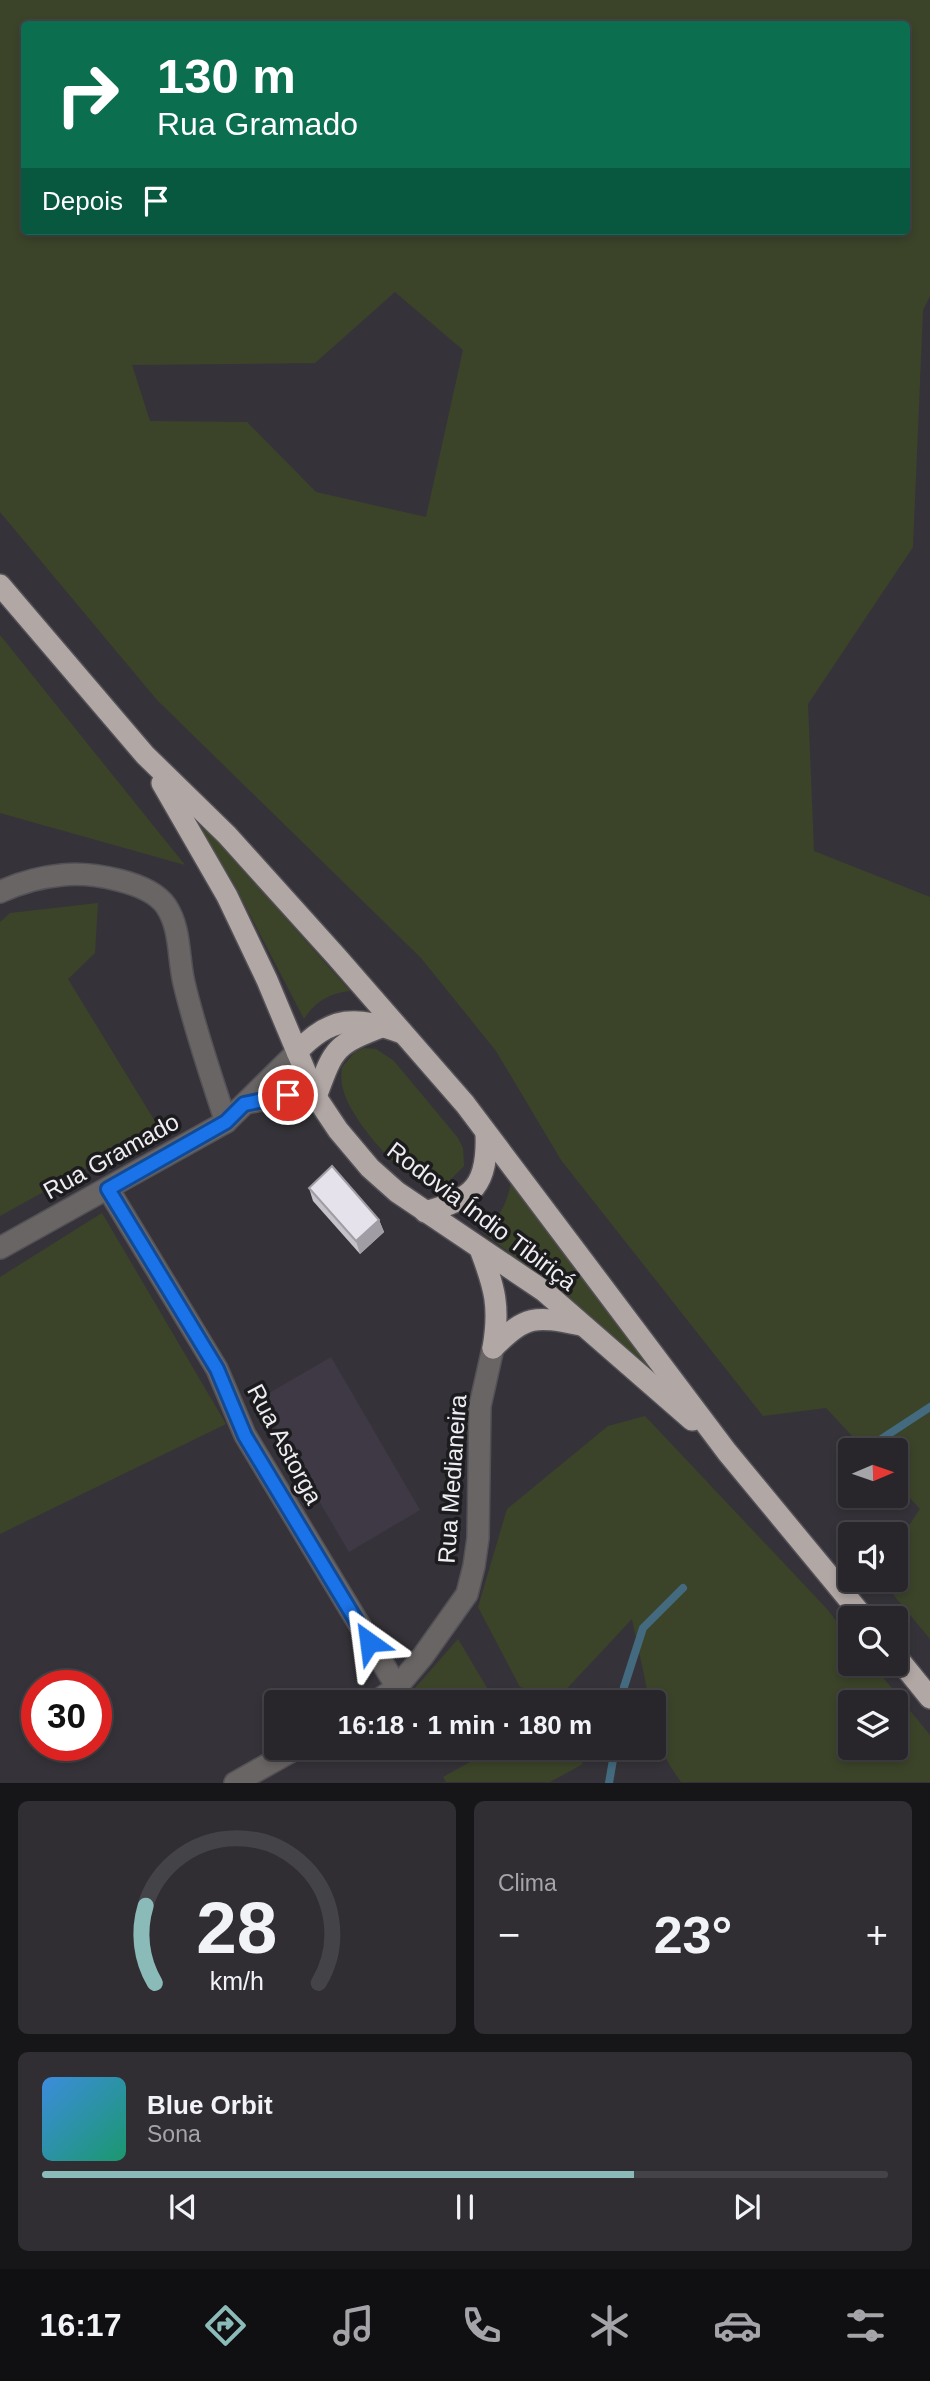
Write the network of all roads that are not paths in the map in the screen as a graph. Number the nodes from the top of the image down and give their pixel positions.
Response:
1 (0, 585) edge
2 (145, 755) junction
3 (0, 892) edge
4 (384, 1026) junction
5 (404, 1034) junction
6 (297, 1052) junction
7 (316, 1097) junction
8 (244, 1104) junction
9 (226, 1122) junction
10 (486, 1133) junction
11 (108, 1189) junction
12 (425, 1212) junction
13 (0, 1248) edge
14 (480, 1249) junction
15 (582, 1325) junction
16 (493, 1348) junction
17 (727, 1452) junction
18 (854, 1606) edge
19 (908, 1671) edge
20 (397, 1687) junction
21 (393, 1690) edge
22 (930, 1698) edge
23 (276, 1760) edge
24 (235, 1783) edge

1 - 2 highway, Rodovia Índio Tibiriçá
2 - 5 highway, Rodovia Índio Tibiriçá
2 - 6 highway, Rodovia Índio Tibiriçá
3 - 9 street
4 - 5 highway
4 - 6 highway
4 - 7 highway
5 - 10 highway, Rodovia Índio Tibiriçá
6 - 7 highway, Rodovia Índio Tibiriçá
6 - 8 street, Rua Gramado
7 - 8 street
7 - 12 highway, Rodovia Índio Tibiriçá
8 - 9 street, Rua Gramado
9 - 11 street, Rua Gramado
10 - 12 highway
10 - 17 highway, Rodovia Índio Tibiriçá
11 - 13 street, Rua Gramado
11 - 20 street, Rua Astorga
12 - 14 highway, Rodovia Índio Tibiriçá
14 - 15 highway, Rodovia Índio Tibiriçá
14 - 16 highway
15 - 16 highway
15 - 17 highway, Rodovia Índio Tibiriçá
16 - 20 street, Rua Medianeira
17 - 18 highway, Rodovia Índio Tibiriçá
19 - 22 highway
20 - 21 street, Rua Medianeira
23 - 24 street

